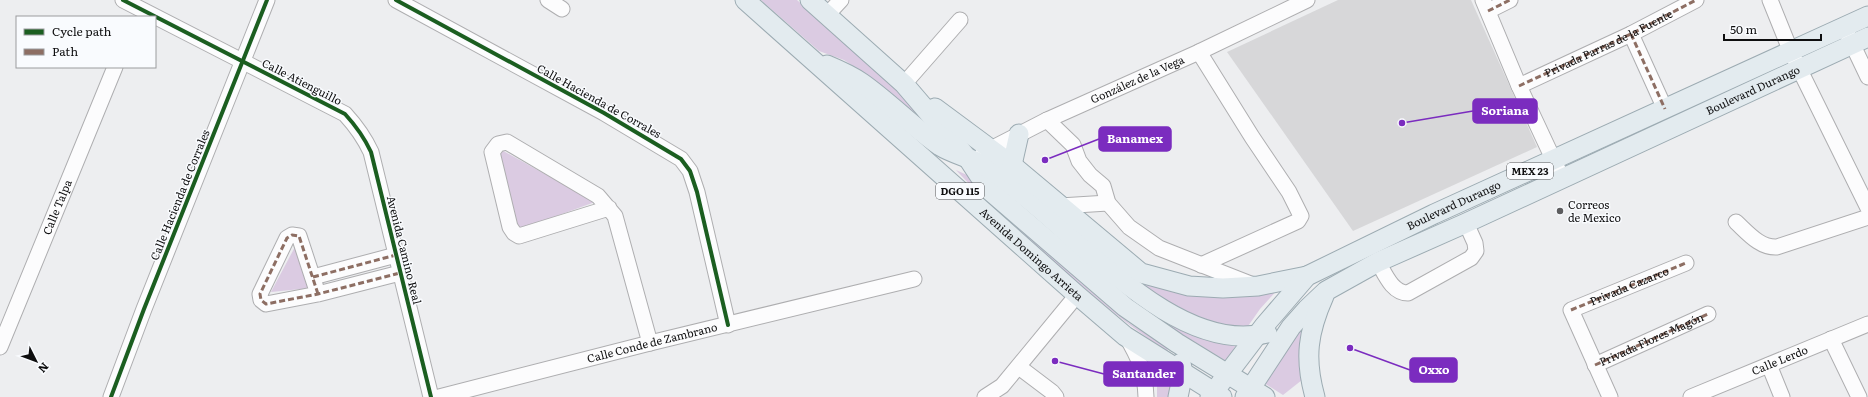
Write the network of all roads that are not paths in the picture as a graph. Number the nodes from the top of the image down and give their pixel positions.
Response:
1 (123, 0) edge
2 (267, 0) edge
3 (396, 0) edge
4 (548, 0) edge
5 (744, 0) edge
6 (810, 0) edge
7 (841, 0) edge
8 (1307, 0) edge
9 (1510, 0) edge
10 (1696, 0) edge
11 (1770, 0) edge
12 (1486, 5) edge
13 (139, 9) edge
14 (562, 9) dead end
15 (827, 15) junction
16 (153, 16) edge
17 (1868, 16) edge
18 (156, 18) edge
19 (960, 20) dead end
20 (1631, 34) junction
21 (1855, 36) edge
22 (1199, 52) junction
23 (1791, 52) junction
24 (811, 59) junction
25 (243, 62) junction
26 (115, 68) edge
27 (1800, 69) junction
28 (1868, 77) edge
29 (904, 84) junction
30 (1519, 86) junction
31 (1665, 109) junction
32 (344, 114) joint
33 (1047, 120) junction
34 (1019, 134) junction
35 (989, 149) junction
36 (970, 160) junction
37 (1554, 160) junction
38 (1012, 165) junction
39 (1562, 178) junction
40 (1012, 187) junction
41 (1108, 203) junction
42 (1060, 206) junction
43 (609, 208) junction
44 (1868, 208) edge
45 (1017, 214) junction
46 (1868, 217) edge
47 (1736, 222) dead end
48 (1466, 223) junction
49 (396, 255) junction
50 (1378, 262) junction
51 (1686, 263) dead end
52 (1201, 265) junction
53 (400, 273) junction
54 (1307, 276) junction
55 (313, 277) junction
56 (914, 279) dead end
57 (1258, 286) junction
58 (1326, 291) junction
59 (318, 294) junction
60 (1077, 295) junction
61 (1708, 314) dead end
62 (1868, 324) edge
63 (728, 325) junction
64 (1292, 327) junction
65 (1125, 336) junction
66 (1257, 336) junction
67 (1831, 339) junction
68 (1177, 342) junction
69 (650, 343) junction
70 (0, 348) edge
71 (1595, 365) junction
72 (1769, 365) junction
73 (1019, 367) junction
74 (1183, 373) junction
75 (1228, 373) junction
76 (1254, 394) edge
77 (1216, 395) edge
78 (111, 397) edge
79 (431, 397) edge
80 (439, 397) edge
81 (985, 397) edge
82 (1056, 397) edge
83 (1146, 397) edge
84 (1178, 397) edge
85 (1315, 397) edge
86 (1610, 397) edge
87 (1691, 397) edge
88 (1782, 397) edge
89 (1859, 397) edge

1 - 13 street, Calle Atienguillo
2 - 25 street, Calle Hacienda de Corrales
3 - 63 street, Calle Hacienda de Corrales
4 - 14 street
5 - 24 main road, Avenida Domingo Arrieta / DGO 115
6 - 15 main road, Avenida Domingo Arrieta / DGO 115
7 - 15 street
8 - 22 street, González de la Vega
9 - 12 street
10 - 20 street, Privada Parras de la Fuente
11 - 23 street
12 - 30 street
13 - 16 street, Calle Atienguillo
15 - 29 main road, Avenida Domingo Arrieta / DGO 115
17 - 21 main road, Boulevard Durango / MEX 23
18 - 25 street, Calle Atienguillo
19 - 29 street
20 - 30 street, Privada Parras de la Fuente
20 - 31 street
21 - 23 main road, Boulevard Durango / MEX 23
21 - 27 main road, Boulevard Durango / MEX 23
21 - 28 street
22 - 33 street, González de la Vega
22 - 52 street
23 - 27 street
23 - 31 main road, Boulevard Durango / MEX 23
24 - 36 main road
24 - 60 main road, Avenida Domingo Arrieta / DGO 115
25 - 32 street, Calle Atienguillo
25 - 78 street, Calle Hacienda de Corrales
26 - 70 street, Calle Talpa
27 - 39 main road, Boulevard Durango / MEX 23
27 - 44 street
29 - 35 main road
29 - 36 main road, Avenida Domingo Arrieta / DGO 115
30 - 37 street
31 - 37 main road, Boulevard Durango / MEX 23
32 - 49 street, Avenida Camino Real
33 - 34 street, González de la Vega
33 - 41 street
34 - 35 street, González de la Vega
34 - 38 main road
35 - 36 street, González de la Vega
35 - 38 main road
36 - 40 main road
36 - 45 main road, Avenida Domingo Arrieta / DGO 115
37 - 39 street
37 - 54 main road, Boulevard Durango / MEX 23
38 - 40 main road
38 - 42 main road
39 - 48 main road, Boulevard Durango / MEX 23
40 - 45 main road
40 - 66 main road
41 - 42 street
41 - 52 street
42 - 57 main road
43 - 43 street
43 - 69 street
45 - 68 main road, Avenida Domingo Arrieta / DGO 115
46 - 47 street
48 - 50 main road, Boulevard Durango / MEX 23
48 - 50 street
49 - 53 street, Avenida Camino Real
49 - 55 street
50 - 58 main road, Boulevard Durango / MEX 23
51 - 71 street, Privada Cazarco
52 - 57 street
53 - 59 street
53 - 79 street, Avenida Camino Real
54 - 57 main road
54 - 66 main road, Boulevard Durango / MEX 23
55 - 59 street
55 - 59 street
56 - 63 street, Calle Conde de Zambrano
58 - 64 main road, Boulevard Durango / MEX 23
58 - 85 main road
60 - 65 main road, Avenida Domingo Arrieta / DGO 115
60 - 73 street
61 - 71 street, Privada Flores Magón
62 - 67 street, Calle Lerdo
63 - 69 street, Calle Conde de Zambrano
64 - 66 main road
64 - 76 main road, Boulevard Durango / MEX 23
65 - 74 main road, Avenida Domingo Arrieta / DGO 115
65 - 83 street
66 - 75 main road, Boulevard Durango / MEX 23
67 - 72 street, Calle Lerdo
67 - 89 street
68 - 74 main road
68 - 75 main road, Avenida Domingo Arrieta / DGO 115
69 - 80 street, Calle Conde de Zambrano
71 - 86 street
72 - 87 street, Calle Lerdo
72 - 88 street
73 - 81 street
73 - 82 street
74 - 77 main road, Avenida Domingo Arrieta / DGO 115
74 - 84 main road
75 - 76 main road, Avenida Domingo Arrieta / DGO 115
75 - 77 main road, Boulevard Durango / MEX 23

